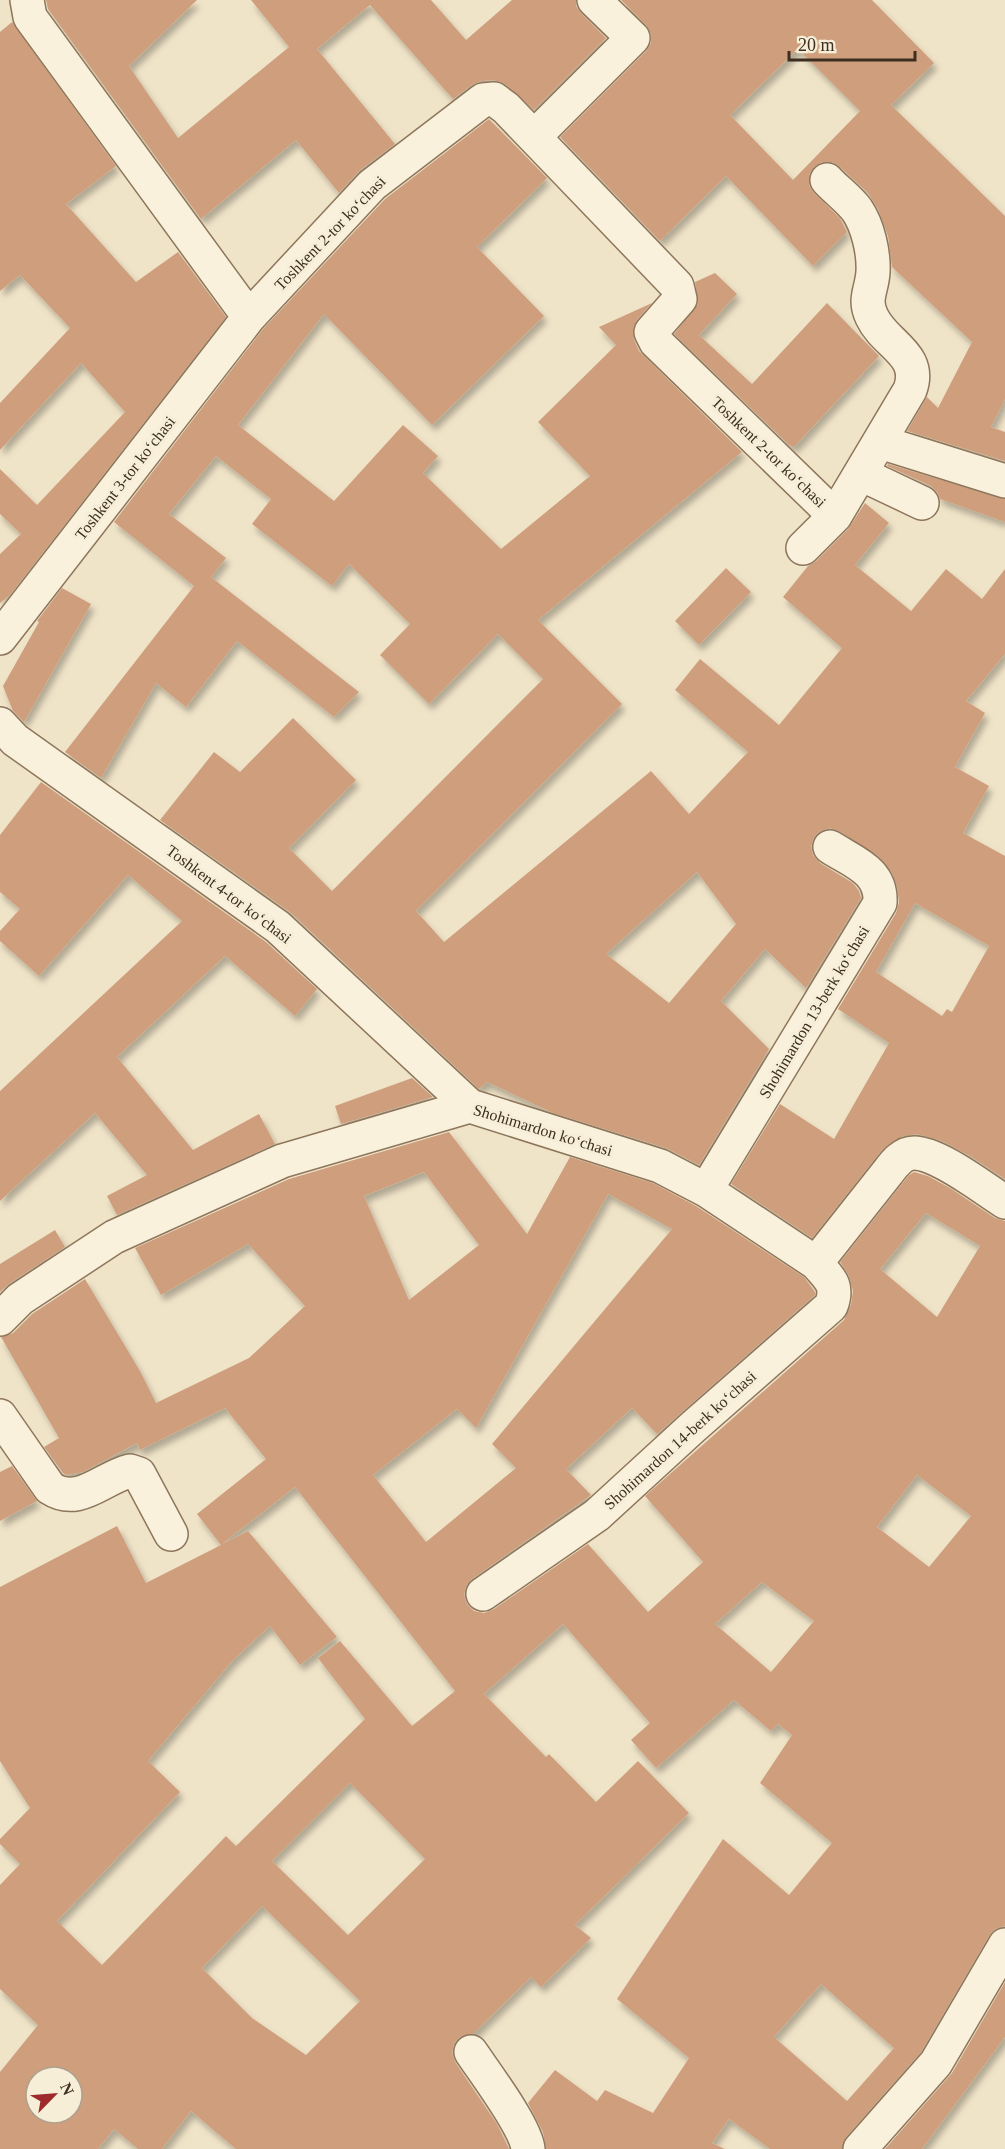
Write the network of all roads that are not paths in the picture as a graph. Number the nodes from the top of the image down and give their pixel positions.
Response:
1 (27, 0) edge
2 (594, 0) edge
3 (534, 137) junction
4 (827, 180) dead end
5 (249, 317) junction
6 (880, 442) junction
7 (861, 474) junction
8 (1005, 481) edge
9 (922, 503) dead end
10 (835, 516) junction
11 (803, 548) dead end
12 (0, 638) edge
13 (0, 724) edge
14 (830, 847) dead end
15 (470, 1106) junction
16 (706, 1190) junction
17 (1005, 1202) edge
18 (816, 1263) junction
19 (0, 1319) edge
20 (0, 1416) edge
21 (171, 1534) dead end
22 (483, 1594) dead end
23 (1005, 1946) edge
24 (471, 2052) dead end
25 (528, 2149) edge
26 (860, 2149) edge

1 - 5 street
2 - 3 street
3 - 5 street, Toshkent 2-tor koʻchasi
3 - 10 street, Toshkent 2-tor koʻchasi
4 - 6 street, Toshkent 2-tor koʻchasi
5 - 12 street, Toshkent 3-tor koʻchasi
6 - 7 street, Toshkent 2-tor koʻchasi
6 - 8 street
7 - 9 street
7 - 10 street, Toshkent 2-tor koʻchasi
10 - 11 street, Toshkent 2-tor koʻchasi
13 - 15 street, Toshkent 4-tor koʻchasi
14 - 16 street, Shohimardon 13-berk koʻchasi
15 - 16 street, Shohimardon koʻchasi
15 - 19 street, Shohimardon koʻchasi
16 - 18 street, Shohimardon koʻchasi
17 - 18 street
18 - 22 street, Shohimardon 14-berk koʻchasi
20 - 21 street
23 - 26 street
24 - 25 street

